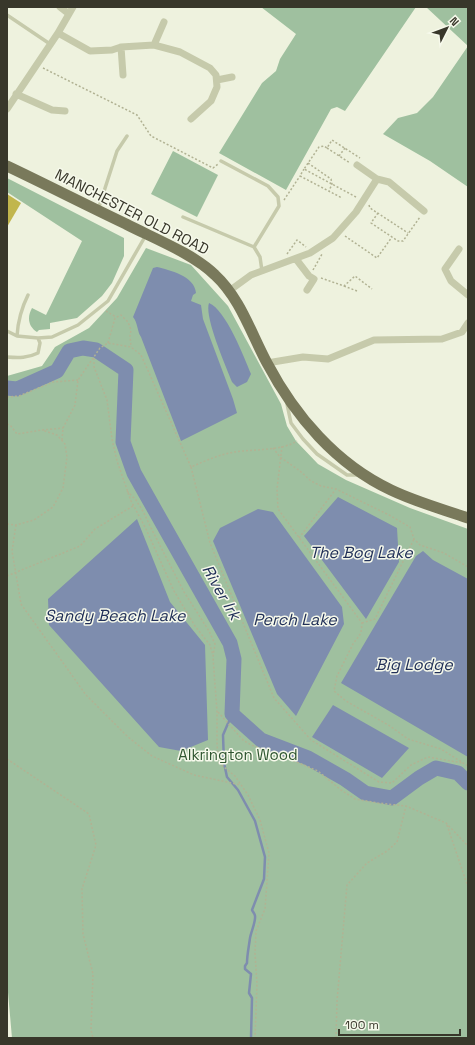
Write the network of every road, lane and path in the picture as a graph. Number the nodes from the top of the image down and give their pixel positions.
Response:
1 (60, 7) edge
2 (71, 10) edge
3 (7, 15) edge
4 (164, 22) dead end
5 (58, 33) junction
6 (50, 44) junction
7 (154, 44) junction
8 (121, 47) junction
9 (36, 64) junction
10 (123, 75) dead end
11 (232, 77) dead end
12 (217, 80) junction
13 (16, 94) junction
14 (7, 109) edge
15 (65, 111) dead end
16 (191, 119) dead end
17 (127, 136) dead end
18 (326, 148) junction
19 (345, 148) junction
20 (339, 156) junction
21 (221, 162) joint
22 (308, 163) junction
23 (357, 164) junction
24 (7, 166) edge
25 (304, 169) junction
26 (300, 176) junction
27 (377, 179) junction
28 (332, 184) junction
29 (329, 191) junction
30 (342, 198) dead end
31 (366, 201) junction
32 (279, 206) junction
33 (98, 211) junction
34 (424, 211) joint
35 (378, 213) junction
36 (182, 217) dead end
37 (408, 233) junction
38 (147, 234) junction
39 (343, 235) dead end
40 (392, 237) junction
41 (254, 246) junction
42 (309, 249) dead end
43 (459, 249) dead end
44 (322, 251) dead end
45 (284, 258) dead end
46 (296, 259) junction
47 (262, 271) junction
48 (311, 272) dead end
49 (317, 277) dead end
50 (344, 286) junction
51 (372, 289) dead end
52 (229, 290) junction
53 (307, 290) dead end
54 (357, 291) dead end
55 (28, 295) dead end
56 (468, 295) edge
57 (101, 307) junction
58 (116, 317) junction
59 (468, 323) edge
60 (7, 331) edge
61 (17, 336) junction
62 (38, 338) junction
63 (108, 343) junction
64 (130, 347) junction
65 (7, 357) edge
66 (94, 358) junction
67 (267, 363) junction
68 (78, 380) junction
69 (284, 393) junction
70 (7, 397) edge
71 (7, 424) edge
72 (63, 428) junction
73 (42, 430) junction
74 (301, 437) junction
75 (62, 440) junction
76 (282, 446) junction
77 (273, 447) junction
78 (280, 457) junction
79 (191, 466) junction
80 (365, 475) junction
81 (336, 489) junction
82 (127, 491) junction
83 (133, 506) junction
84 (468, 518) edge
85 (7, 524) edge
86 (16, 525) junction
87 (299, 538) junction
88 (414, 539) junction
89 (468, 567) edge
90 (16, 573) junction
91 (7, 576) edge
92 (362, 623) junction
93 (214, 657) junction
94 (217, 712) junction
95 (7, 759) edge
96 (463, 763) junction
97 (468, 766) edge
98 (241, 785) junction
99 (406, 806) junction
100 (446, 823) junction
101 (468, 846) edge
102 (468, 887) edge
103 (93, 1038) edge
104 (255, 1038) edge
105 (336, 1038) edge

1 - 2 street
2 - 5 street
3 - 6 lane
4 - 7 street
5 - 6 street
5 - 8 street
6 - 9 street
7 - 8 street
7 - 12 street
8 - 10 street
9 - 13 street
9 - 21 path
11 - 12 street
12 - 16 street
13 - 14 street
13 - 15 street
17 - 33 lane
18 - 19 path
18 - 20 path
18 - 22 path
19 - 20 path
19 - 23 path
20 - 23 path
21 - 32 lane
22 - 25 path
22 - 28 path
23 - 27 street
24 - 33 main road, MANCHESTER OLD ROAD
25 - 26 path
25 - 28 path
26 - 29 path
26 - 32 path
27 - 31 street
27 - 34 street
28 - 29 path
28 - 31 path
29 - 30 path
31 - 35 path
31 - 46 street
32 - 41 lane
33 - 38 main road, MANCHESTER OLD ROAD
34 - 37 path
35 - 37 path
35 - 40 path
36 - 41 lane
37 - 40 path
38 - 52 main road, MANCHESTER OLD ROAD
38 - 57 lane
39 - 40 path
41 - 47 lane
42 - 45 path
43 - 56 street
44 - 48 path
46 - 47 street
46 - 53 street
47 - 52 street
49 - 50 path
50 - 51 path
50 - 54 path
52 - 67 main road, MANCHESTER OLD ROAD
55 - 61 lane
57 - 58 path
57 - 62 lane
58 - 63 path
58 - 64 path
59 - 67 street
60 - 61 lane
61 - 62 lane
62 - 65 lane
63 - 64 path
63 - 66 path
64 - 79 path
66 - 68 path
66 - 82 path
67 - 69 main road, MANCHESTER OLD ROAD
68 - 70 path
68 - 72 path
69 - 74 lane
69 - 80 main road, MANCHESTER OLD ROAD
71 - 73 path
72 - 73 path
72 - 75 path
73 - 75 path
74 - 76 path
74 - 80 lane
75 - 86 path
76 - 77 path
76 - 78 path
77 - 78 path
77 - 79 path
78 - 81 path
78 - 87 path
79 - 96 path
80 - 84 main road, MANCHESTER OLD ROAD
81 - 87 path
81 - 88 path
82 - 83 path
82 - 93 path
83 - 90 path
83 - 93 path
85 - 86 path
86 - 90 path
87 - 92 path
88 - 89 path
88 - 92 path
90 - 91 path
90 - 98 path
92 - 96 path
93 - 94 path
94 - 98 path
94 - 99 path
95 - 103 path
96 - 97 path
98 - 104 path
99 - 100 path
99 - 105 path
100 - 101 path
100 - 102 path

